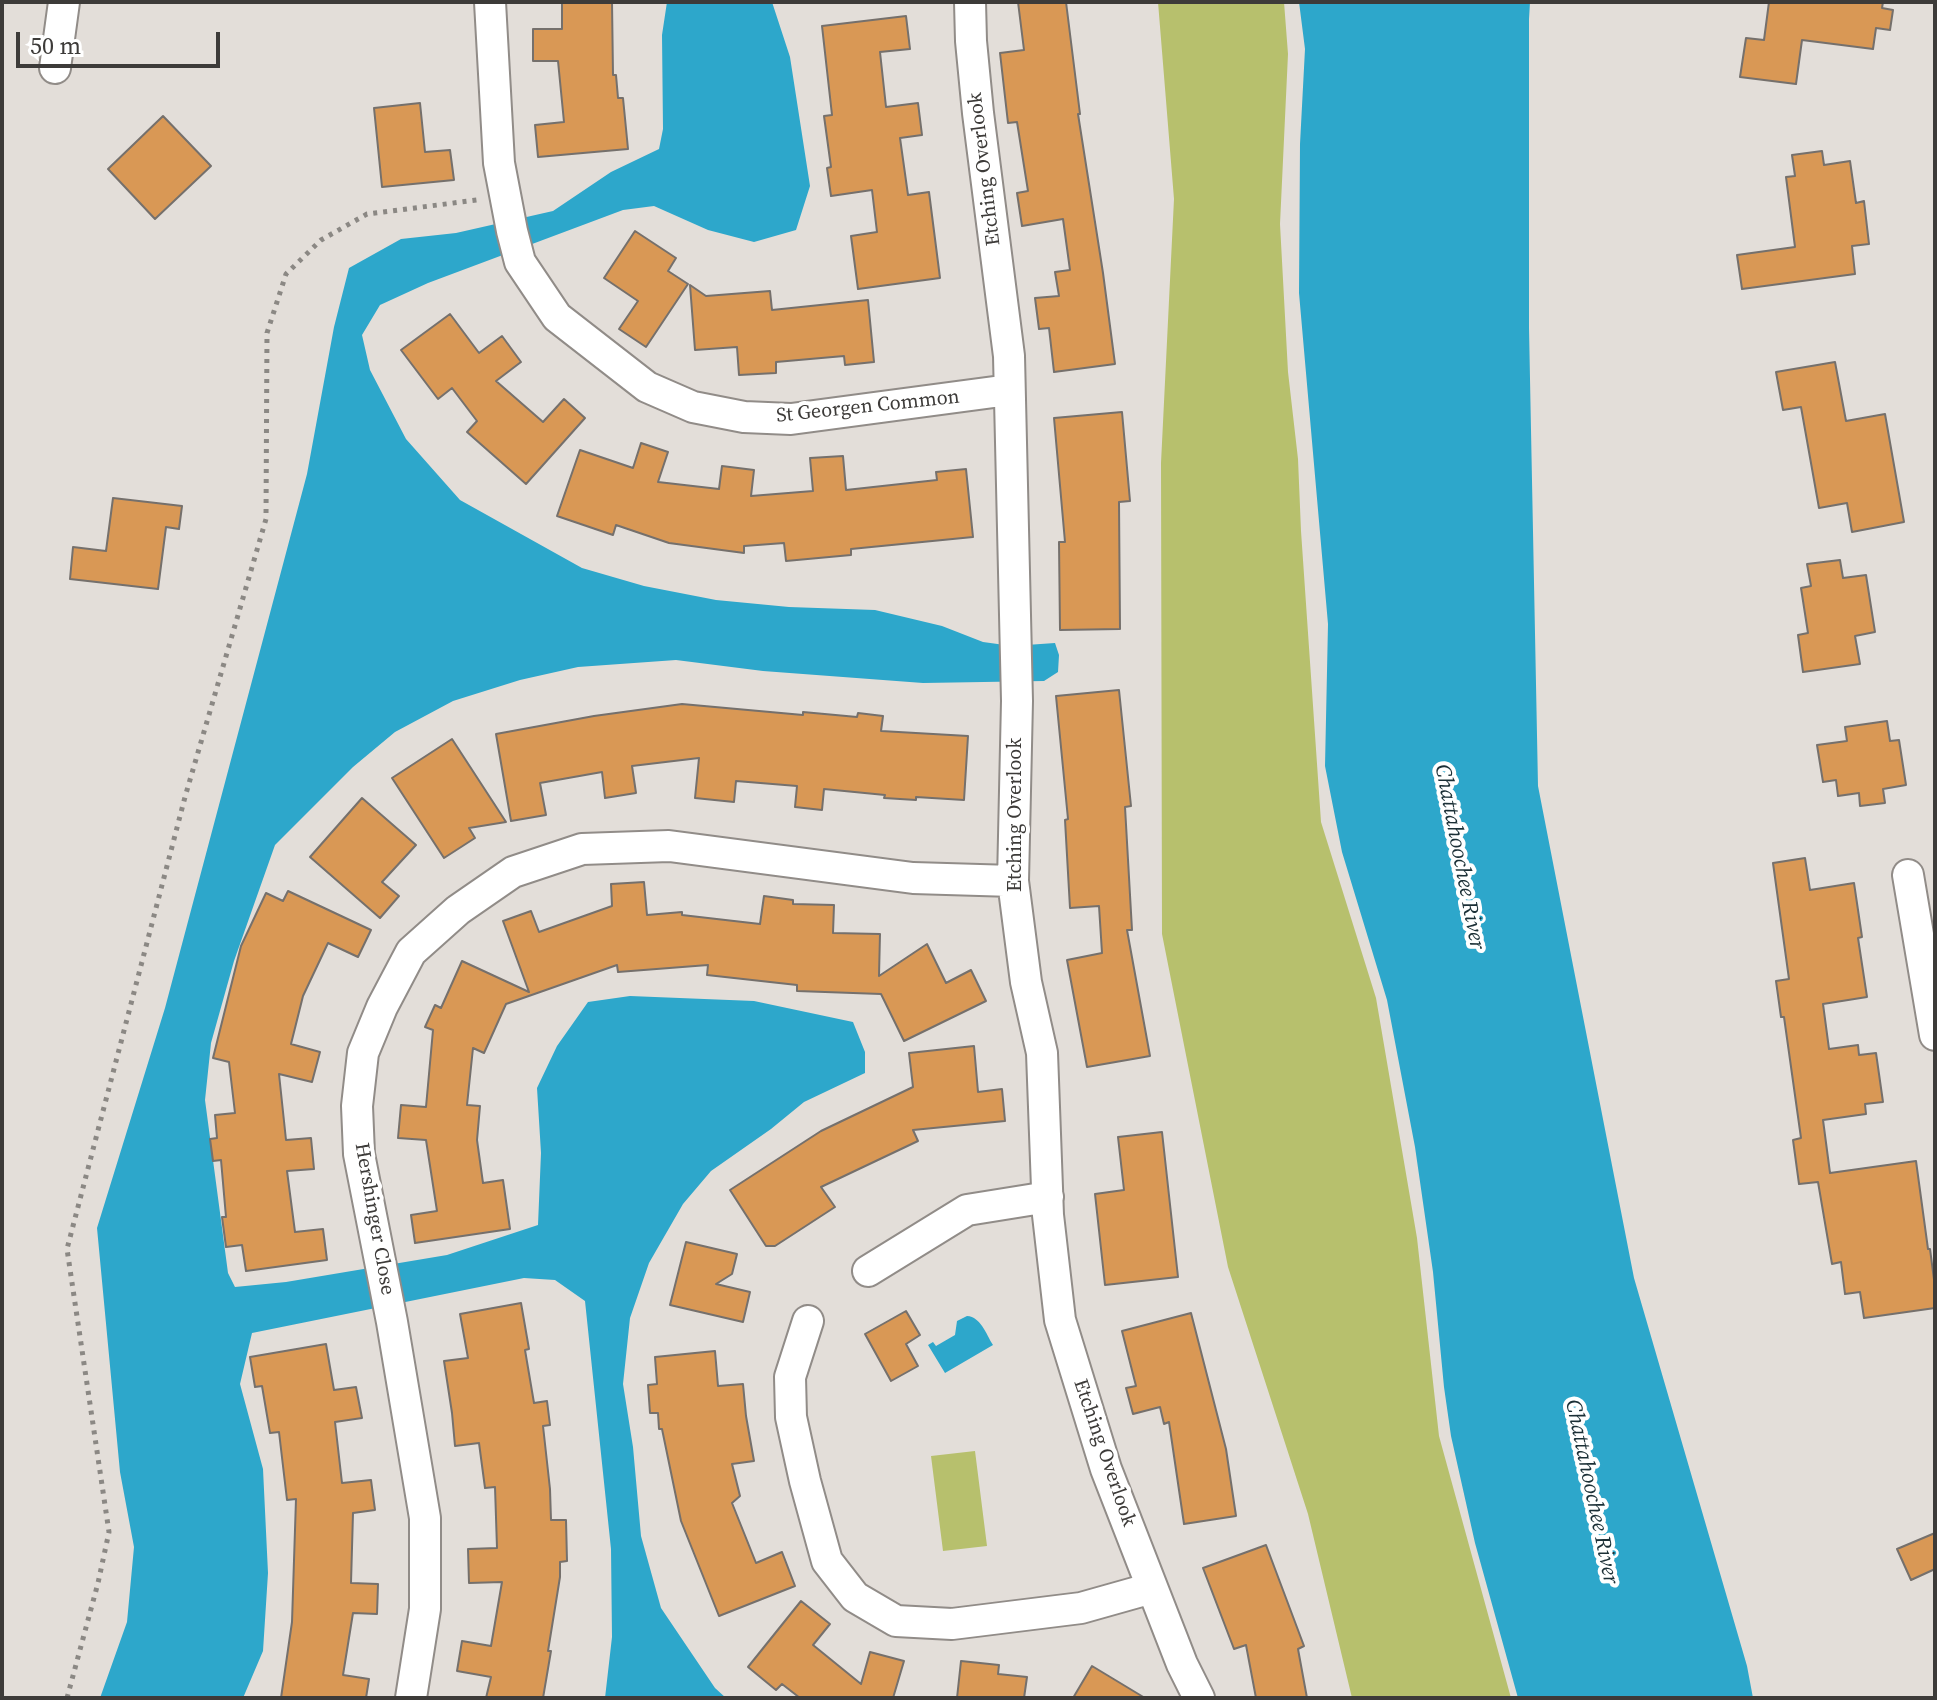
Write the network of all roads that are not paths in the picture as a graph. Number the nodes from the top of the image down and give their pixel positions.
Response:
1 (64, 2) edge
2 (490, 2) edge
3 (970, 2) edge
4 (55, 68) dead end
5 (1009, 390) junction
6 (1908, 875) dead end
7 (1013, 881) junction
8 (1934, 1019) edge
9 (1048, 1197) junction
10 (868, 1271) dead end
11 (808, 1321) dead end
12 (1152, 1588) junction
13 (411, 1698) edge
14 (1199, 1698) edge

1 - 4 street
2 - 5 street, St Georgen Common
3 - 5 street, Etching Overlook
5 - 7 street, Etching Overlook
6 - 8 street
7 - 9 street, Etching Overlook
7 - 13 street, Hershinger Close
9 - 10 street
9 - 12 street, Etching Overlook
11 - 12 street
12 - 14 street, Etching Overlook

